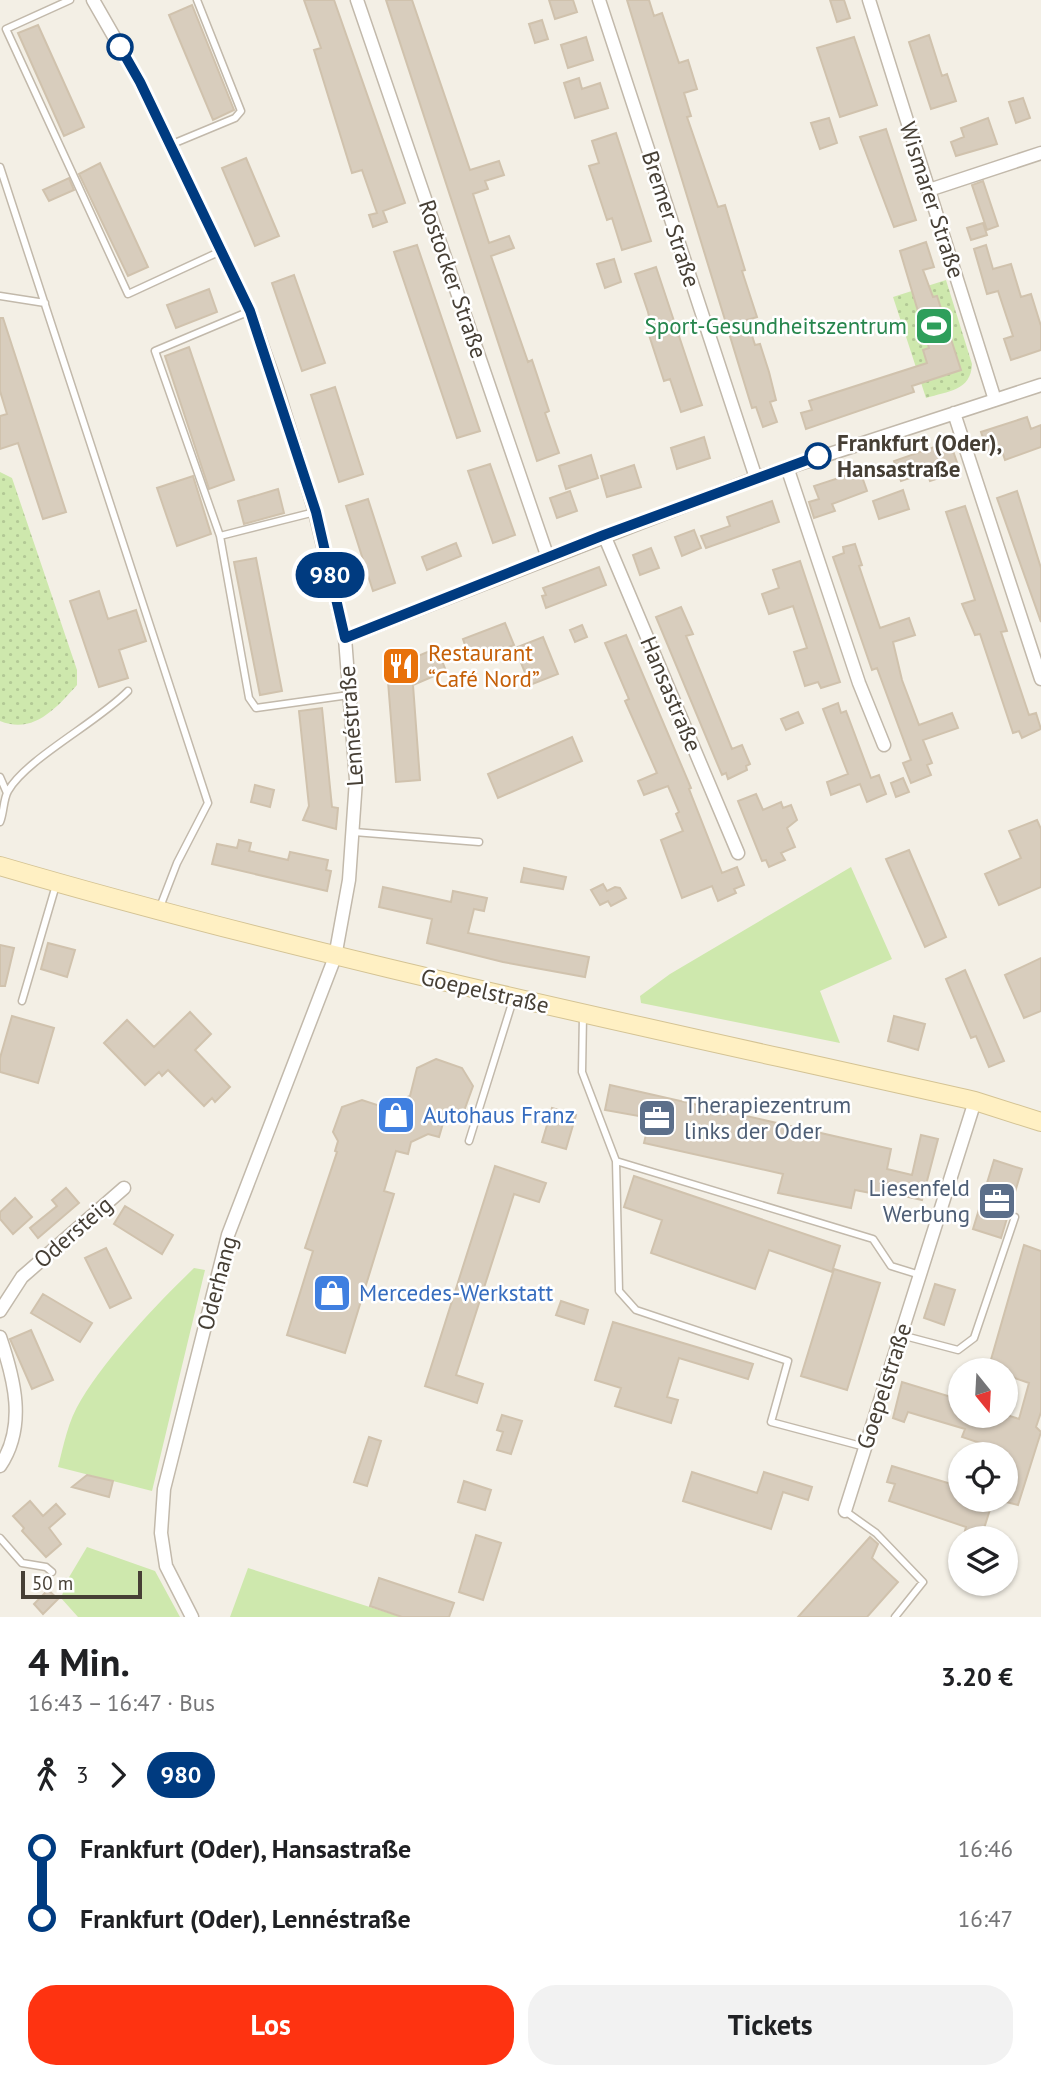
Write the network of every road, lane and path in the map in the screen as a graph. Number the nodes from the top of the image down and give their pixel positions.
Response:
1 (70, 0) edge
2 (93, 0) edge
3 (197, 0) edge
4 (357, 0) edge
5 (599, 0) edge
6 (869, 0) edge
7 (170, 145) junction
8 (1041, 153) edge
9 (0, 167) edge
10 (929, 190) junction
11 (221, 251) junction
12 (0, 296) edge
13 (45, 303) junction
14 (250, 311) junction
15 (1041, 385) edge
16 (995, 400) junction
17 (954, 413) junction
18 (787, 467) junction
19 (755, 478) junction
20 (316, 512) junction
21 (604, 535) junction
22 (220, 537) junction
23 (548, 558) junction
24 (345, 638) junction
25 (1041, 679) edge
26 (128, 691) dead end
27 (349, 695) junction
28 (884, 745) dead end
29 (0, 777) edge
30 (7, 793) junction
31 (0, 822) edge
32 (354, 832) junction
33 (479, 842) dead end
34 (738, 853) dead end
35 (0, 866) edge
36 (57, 882) junction
37 (158, 912) junction
38 (335, 957) junction
39 (514, 998) junction
40 (22, 1001) dead end
41 (583, 1013) junction
42 (975, 1101) junction
43 (1041, 1122) edge
44 (469, 1141) dead end
45 (616, 1161) junction
46 (124, 1188) dead end
47 (1015, 1217) dead end
48 (920, 1275) junction
49 (0, 1311) edge
50 (901, 1335) junction
51 (0, 1337) edge
52 (865, 1447) junction
53 (0, 1466) edge
54 (845, 1511) joint
55 (0, 1538) edge
56 (52, 1572) dead end
57 (192, 1617) edge
58 (895, 1617) edge

1 - 11 lane
2 - 7 street, Lennéstraße
3 - 7 lane
4 - 23 street, Rostocker Straße
5 - 19 street, Bremer Straße
6 - 10 street, Wismarer Straße
7 - 11 street, Lennéstraße
8 - 10 street
9 - 13 lane
10 - 16 street, Wismarer Straße
11 - 14 street, Lennéstraße
12 - 13 lane
13 - 37 lane
14 - 20 street, Lennéstraße
14 - 22 lane
15 - 16 street
16 - 17 street
17 - 18 street
17 - 25 street
18 - 19 street
18 - 28 street
19 - 21 street
20 - 22 lane
20 - 24 street, Lennéstraße
21 - 23 street
21 - 34 street, Hansastraße
22 - 27 lane
23 - 24 street
24 - 27 street, Lennéstraße
26 - 30 lane
27 - 32 street, Lennéstraße
29 - 30 lane
30 - 31 lane
32 - 33 lane
32 - 38 street, Lennéstraße
35 - 36 street, Goepelstraße
36 - 37 street, Goepelstraße
36 - 40 lane
37 - 38 street, Goepelstraße
38 - 39 street, Goepelstraße
38 - 57 street, Oderhang
39 - 41 street, Goepelstraße
39 - 44 lane
41 - 42 street, Goepelstraße
41 - 45 lane
42 - 43 street, Goepelstraße
42 - 48 street, Goepelstraße
45 - 48 lane
45 - 52 lane
46 - 49 street, Odersteig
47 - 50 lane
48 - 50 street, Goepelstraße
50 - 52 street, Goepelstraße
51 - 53 street
52 - 54 street, Goepelstraße
54 - 58 lane
55 - 56 lane

